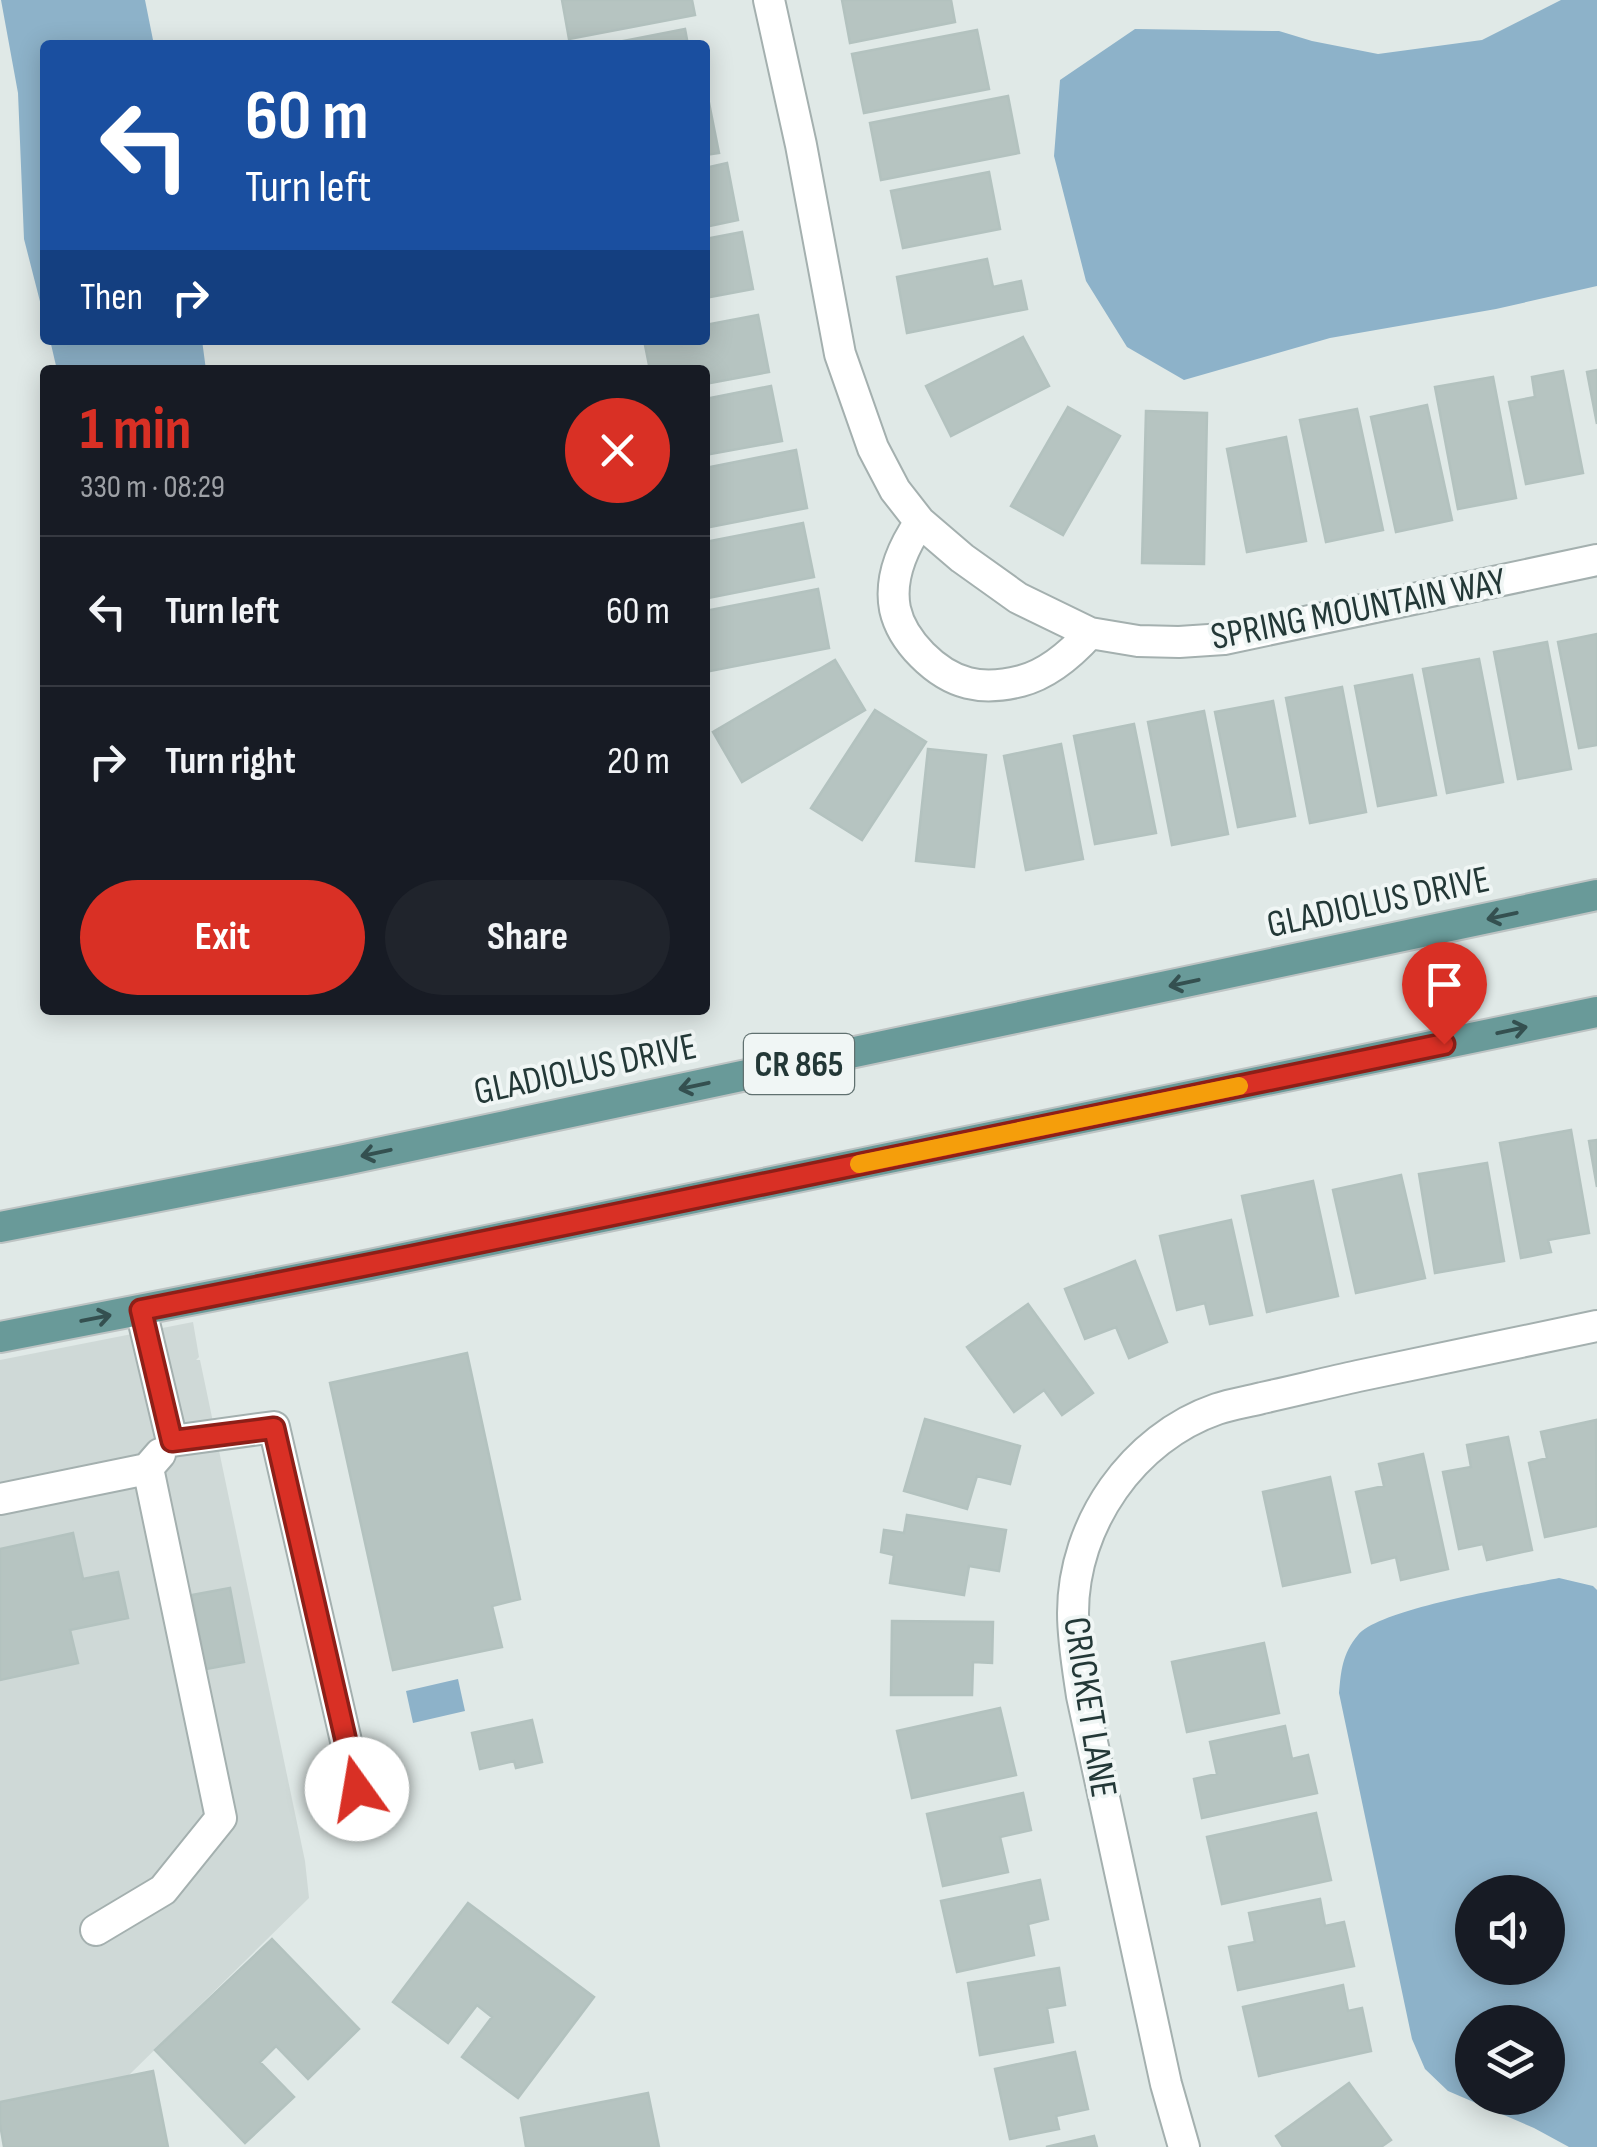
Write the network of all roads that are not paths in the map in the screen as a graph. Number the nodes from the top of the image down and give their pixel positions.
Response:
1 (769, 0) edge
2 (920, 522) junction
3 (1597, 560) edge
4 (1090, 633) junction
5 (1597, 896) edge
6 (1597, 1012) edge
7 (0, 1228) edge
8 (141, 1310) junction
9 (1597, 1326) edge
10 (0, 1337) edge
11 (172, 1441) junction
12 (148, 1468) junction
13 (0, 1499) edge
14 (357, 1789) dead end
15 (96, 1930) dead end
16 (1184, 2147) edge

1 - 2 street, SPRING MOUNTAIN WAY
2 - 4 street, SPRING MOUNTAIN WAY
2 - 4 street
3 - 4 street, SPRING MOUNTAIN WAY
5 -> 7 main road, GLADIOLUS DRIVE / CR 865
8 -> 6 main road
10 -> 8 main road
8 - 11 street
9 - 16 street, CRICKET LANE
11 - 12 street
11 - 14 street
12 - 13 street
12 - 15 street

